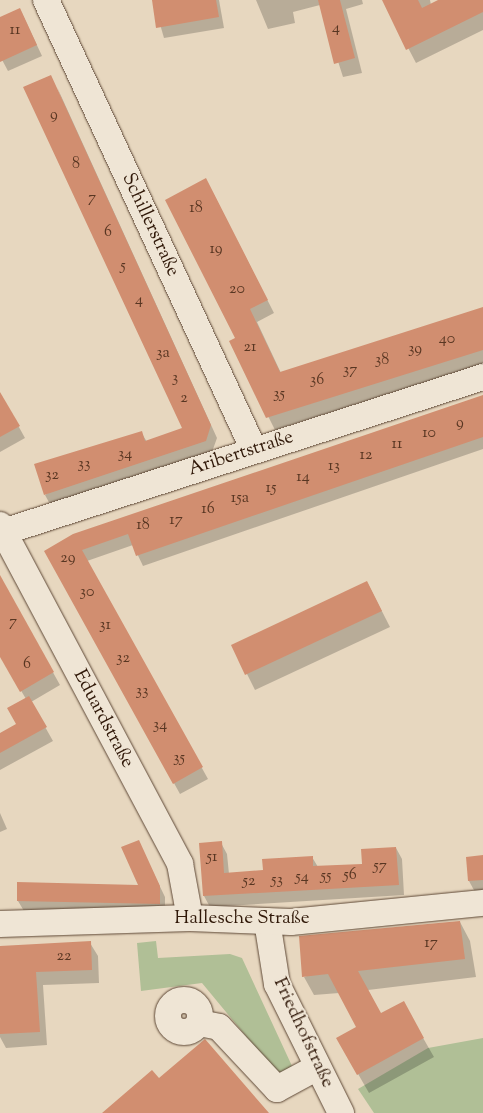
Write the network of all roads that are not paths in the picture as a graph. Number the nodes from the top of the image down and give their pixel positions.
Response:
1 (46, 0) edge
2 (483, 377) edge
3 (254, 450) junction
4 (1, 530) edge
5 (483, 903) edge
6 (190, 918) junction
7 (267, 921) junction
8 (0, 924) edge
9 (199, 1023) dead end
10 (316, 1068) junction
11 (341, 1113) edge

1 - 3 street, Schillerstraße
2 - 3 street, Aribertstraße
3 - 4 street, Aribertstraße
4 - 6 street, Eduardstraße
5 - 7 street, Hallesche Straße
6 - 7 street, Hallesche Straße
6 - 8 street, Hallesche Straße
7 - 10 street, Friedhofstraße
9 - 10 street
10 - 11 street, Friedhofstraße

